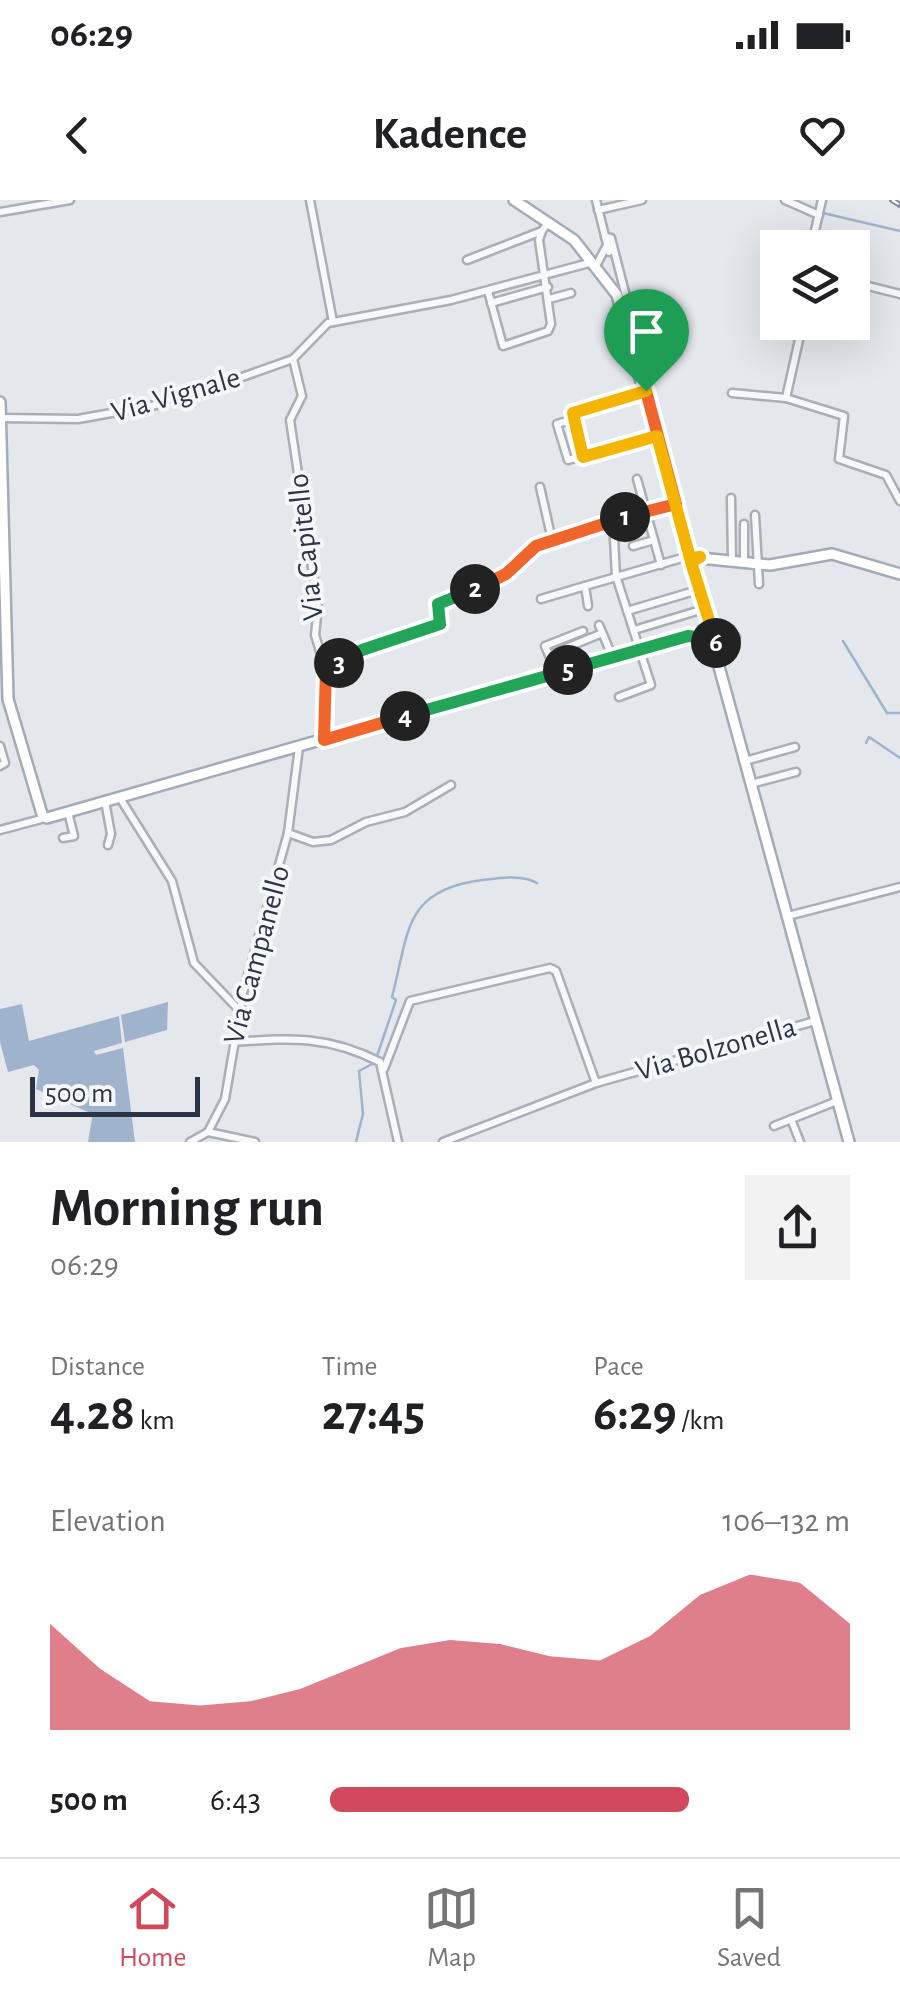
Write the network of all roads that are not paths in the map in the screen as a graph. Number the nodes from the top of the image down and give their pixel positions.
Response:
1 (70, 200) edge
2 (310, 200) edge
3 (514, 200) edge
4 (596, 200) edge
5 (642, 200) edge
6 (786, 200) edge
7 (822, 200) edge
8 (598, 210) junction
9 (0, 212) edge
10 (819, 215) junction
11 (545, 228) junction
12 (815, 230) edge
13 (606, 246) junction
14 (467, 260) dead end
15 (591, 260) junction
16 (545, 274) junction
17 (870, 286) edge
18 (548, 287) junction
19 (488, 291) junction
20 (571, 294) dead end
21 (900, 294) edge
22 (548, 299) junction
23 (491, 303) junction
24 (626, 320) junction
25 (333, 322) junction
26 (799, 340) edge
27 (293, 359) junction
28 (642, 360) dead end
29 (646, 391) junction
30 (732, 392) dead end
31 (786, 398) junction
32 (0, 402) edge
33 (0, 418) edge
34 (574, 419) junction
35 (657, 436) junction
36 (583, 457) junction
37 (637, 478) dead end
38 (540, 487) dead end
39 (731, 498) dead end
40 (900, 500) edge
41 (676, 504) junction
42 (646, 512) junction
43 (755, 516) dead end
44 (614, 520) junction
45 (744, 524) dead end
46 (552, 540) junction
47 (654, 540) junction
48 (634, 546) dead end
49 (693, 558) junction
50 (732, 561) junction
51 (750, 564) junction
52 (661, 565) junction
53 (900, 574) edge
54 (616, 576) junction
55 (760, 584) dead end
56 (586, 586) junction
57 (698, 590) junction
58 (541, 600) dead end
59 (588, 606) dead end
60 (704, 609) junction
61 (628, 611) junction
62 (583, 630) dead end
63 (634, 630) junction
64 (736, 637) dead end
65 (711, 639) junction
66 (639, 649) junction
67 (549, 654) junction
68 (612, 657) junction
69 (4, 666) edge
70 (326, 669) junction
71 (557, 673) junction
72 (624, 681) dead end
73 (629, 694) junction
74 (620, 697) dead end
75 (324, 740) junction
76 (0, 746) edge
77 (299, 747) junction
78 (794, 747) dead end
79 (745, 761) junction
80 (0, 766) edge
81 (796, 772) dead end
82 (451, 784) dead end
83 (751, 784) junction
84 (119, 798) junction
85 (105, 802) junction
86 (68, 812) junction
87 (45, 815) junction
88 (0, 830) edge
89 (288, 833) junction
90 (63, 838) dead end
91 (108, 845) dead end
92 (900, 887) edge
93 (787, 917) junction
94 (239, 1010) junction
95 (815, 1021) junction
96 (234, 1042) junction
97 (384, 1069) junction
98 (596, 1083) junction
99 (837, 1101) junction
100 (791, 1119) junction
101 (774, 1126) dead end
102 (210, 1136) edge
103 (459, 1139) edge
104 (190, 1142) edge
105 (255, 1142) edge
106 (398, 1142) edge
107 (443, 1142) edge
108 (800, 1142) edge
109 (849, 1142) edge

1 - 9 street
2 - 25 street
3 - 11 main road, Via Bolzonella
4 - 8 street
5 - 8 street
6 - 10 street
7 - 10 street
8 - 13 street
10 - 12 street
11 - 14 street
11 - 15 main road, Via Bolzonella
11 - 16 street
13 - 15 street
13 - 15 street
13 - 24 street
13 - 28 street
15 - 16 street
15 - 24 main road, Via Bolzonella
16 - 18 street
16 - 19 street
17 - 21 street
18 - 22 street
18 - 23 street
19 - 23 street
19 - 25 street
20 - 22 street
22 - 23 street
24 - 29 main road, Via Bolzonella
25 - 27 street, Via Vignale
26 - 31 street
27 - 33 street, Via Vignale
27 - 70 street, Via Capitello
29 - 34 street
29 - 35 main road, Via Bolzonella
30 - 31 street
31 - 40 street
32 - 33 main road
33 - 69 main road
34 - 36 street
34 - 36 street
35 - 36 street
35 - 41 main road, Via Bolzonella
37 - 42 street
38 - 46 street
39 - 50 street
41 - 42 street
41 - 49 main road, Via Bolzonella
42 - 44 street
42 - 47 street
43 - 51 street
44 - 46 street
44 - 54 street
45 - 51 street
46 - 70 street
47 - 48 street
47 - 52 street
49 - 50 main road
49 - 52 street
49 - 57 main road, Via Bolzonella
50 - 51 main road
51 - 53 main road
51 - 55 street
52 - 54 street
54 - 56 street
54 - 61 street
56 - 58 street
56 - 59 street
57 - 60 main road, Via Bolzonella
57 - 61 street
60 - 63 street
60 - 65 main road, Via Bolzonella
61 - 63 street
62 - 67 street
63 - 66 street
64 - 65 street
65 - 66 main road
65 - 79 main road, Via Bolzonella
66 - 68 main road
66 - 73 street
67 - 68 street
67 - 71 street
68 - 71 main road
69 - 87 main road
70 - 75 street, Via Capitello
71 - 75 main road
72 - 73 street
73 - 74 street
75 - 77 main road
76 - 80 street
77 - 84 main road
77 - 89 street, Via Campanello
78 - 79 street
79 - 83 main road, Via Bolzonella
81 - 83 street
82 - 89 street, Via Campanello
83 - 93 main road, Via Bolzonella
84 - 85 main road
84 - 94 street
85 - 86 main road
85 - 91 street
86 - 87 main road
86 - 90 street
87 - 88 street
89 - 94 street, Via Campanello
92 - 93 street
93 - 95 main road, Via Bolzonella
94 - 96 street, Via Campanello
95 - 98 street, Via Bolzonella
95 - 99 main road
96 - 97 street
96 - 102 street, Via Campanello
97 - 98 street
97 - 106 street
98 - 103 street, Via Bolzonella
99 - 100 street
99 - 109 main road
100 - 101 street
100 - 108 street
102 - 104 street
102 - 105 street
103 - 107 street, Via Bolzonella

